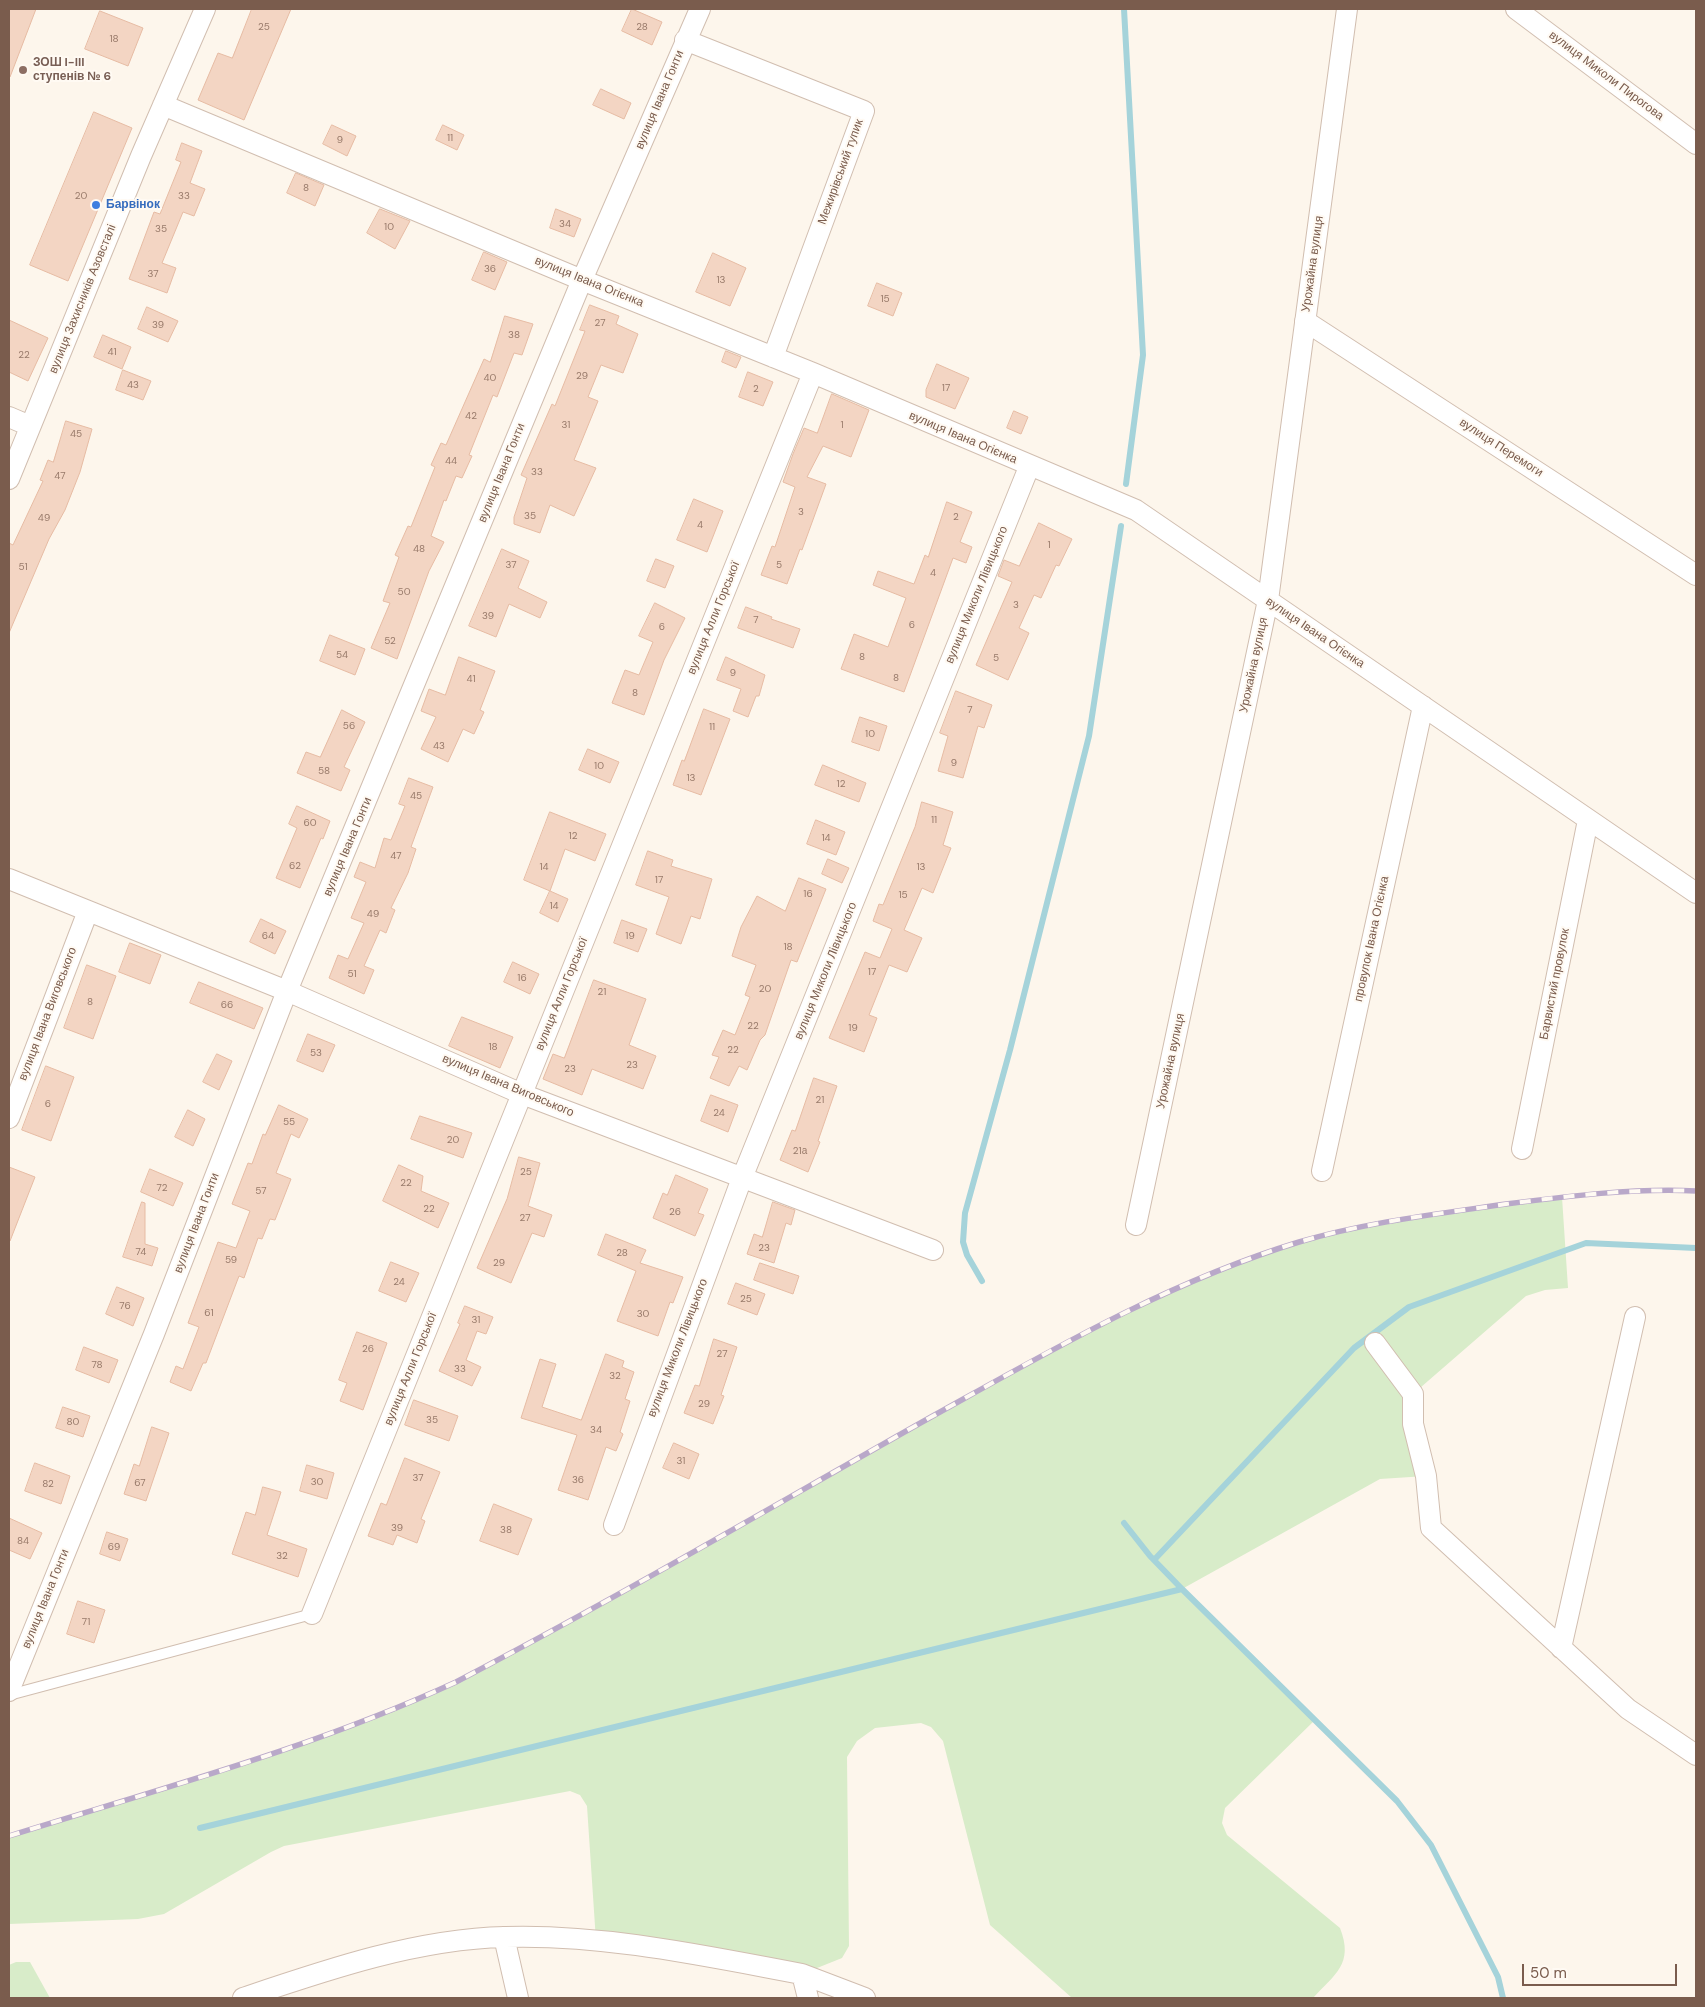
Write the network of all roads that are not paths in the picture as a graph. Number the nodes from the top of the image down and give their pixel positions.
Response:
1 (205, 9) edge
2 (700, 9) edge
3 (1347, 9) edge
4 (1516, 9) edge
5 (685, 40) junction
6 (163, 105) junction
7 (1696, 144) edge
8 (582, 280) junction
9 (1305, 321) junction
10 (773, 357) junction
11 (813, 373) junction
12 (9, 417) edge
13 (30, 426) junction
14 (1029, 466) junction
15 (9, 479) edge
16 (1696, 575) edge
17 (1268, 600) junction
18 (1423, 706) junction
19 (1588, 820) junction
20 (9, 880) edge
21 (1696, 893) edge
22 (88, 911) junction
23 (287, 991) junction
24 (522, 1094) junction
25 (9, 1118) edge
26 (1522, 1149) dead end
27 (1322, 1172) dead end
28 (742, 1178) junction
29 (1136, 1225) dead end
30 (933, 1250) dead end
31 (1635, 1317) dead end
32 (1374, 1343) dead end
33 (614, 1525) dead end
34 (312, 1614) joint
35 (1561, 1648) junction
36 (9, 1691) edge
37 (9, 1695) edge
38 (1696, 1755) edge
39 (504, 1937) junction
40 (802, 1974) junction
41 (243, 1998) edge
42 (518, 1998) edge
43 (808, 1998) edge
44 (865, 1998) edge

1 - 6 street, вулиця Захисників Азовсталі
2 - 5 street, вулиця Івана Гонти
3 - 9 street, Урожайна вулиця
4 - 7 street, вулиця Миколи Пирогова
5 - 8 street, вулиця Івана Гонти
5 - 10 street, Межирівський тупик
6 - 8 street, вулиця Івана Огієнка
6 - 13 street, вулиця Захисників Азовсталі
8 - 10 street, вулиця Івана Огієнка
8 - 23 street, вулиця Івана Гонти
9 - 16 street, вулиця Перемоги
9 - 17 street, Урожайна вулиця
10 - 11 street, вулиця Івана Огієнка
11 - 14 street, вулиця Івана Огієнка
11 - 24 street, вулиця Алли Горської
12 - 13 street
13 - 15 street, вулиця Захисників Азовсталі
14 - 17 street, вулиця Івана Огієнка
14 - 28 street, вулиця Миколи Лівицького
17 - 18 street, вулиця Івана Огієнка
17 - 29 street, Урожайна вулиця
18 - 19 street, вулиця Івана Огієнка
18 - 27 street, провулок Івана Огієнка
19 - 21 street, вулиця Івана Огієнка
19 - 26 street, Барвистий провулок
20 - 22 street, вулиця Івана Виговського
22 - 23 street, вулиця Івана Виговського
22 - 25 street, вулиця Івана Виговського
23 - 24 street, вулиця Івана Виговського
23 - 36 street, вулиця Івана Гонти
24 - 28 street, вулиця Івана Виговського
24 - 34 street, вулиця Алли Горської
28 - 30 street, вулиця Івана Виговського
28 - 33 street, вулиця Миколи Лівицького
31 - 35 street
32 - 35 street
34 - 37 lane
35 - 38 street
39 - 40 street
39 - 41 street
39 - 42 street
40 - 43 street
40 - 44 street

